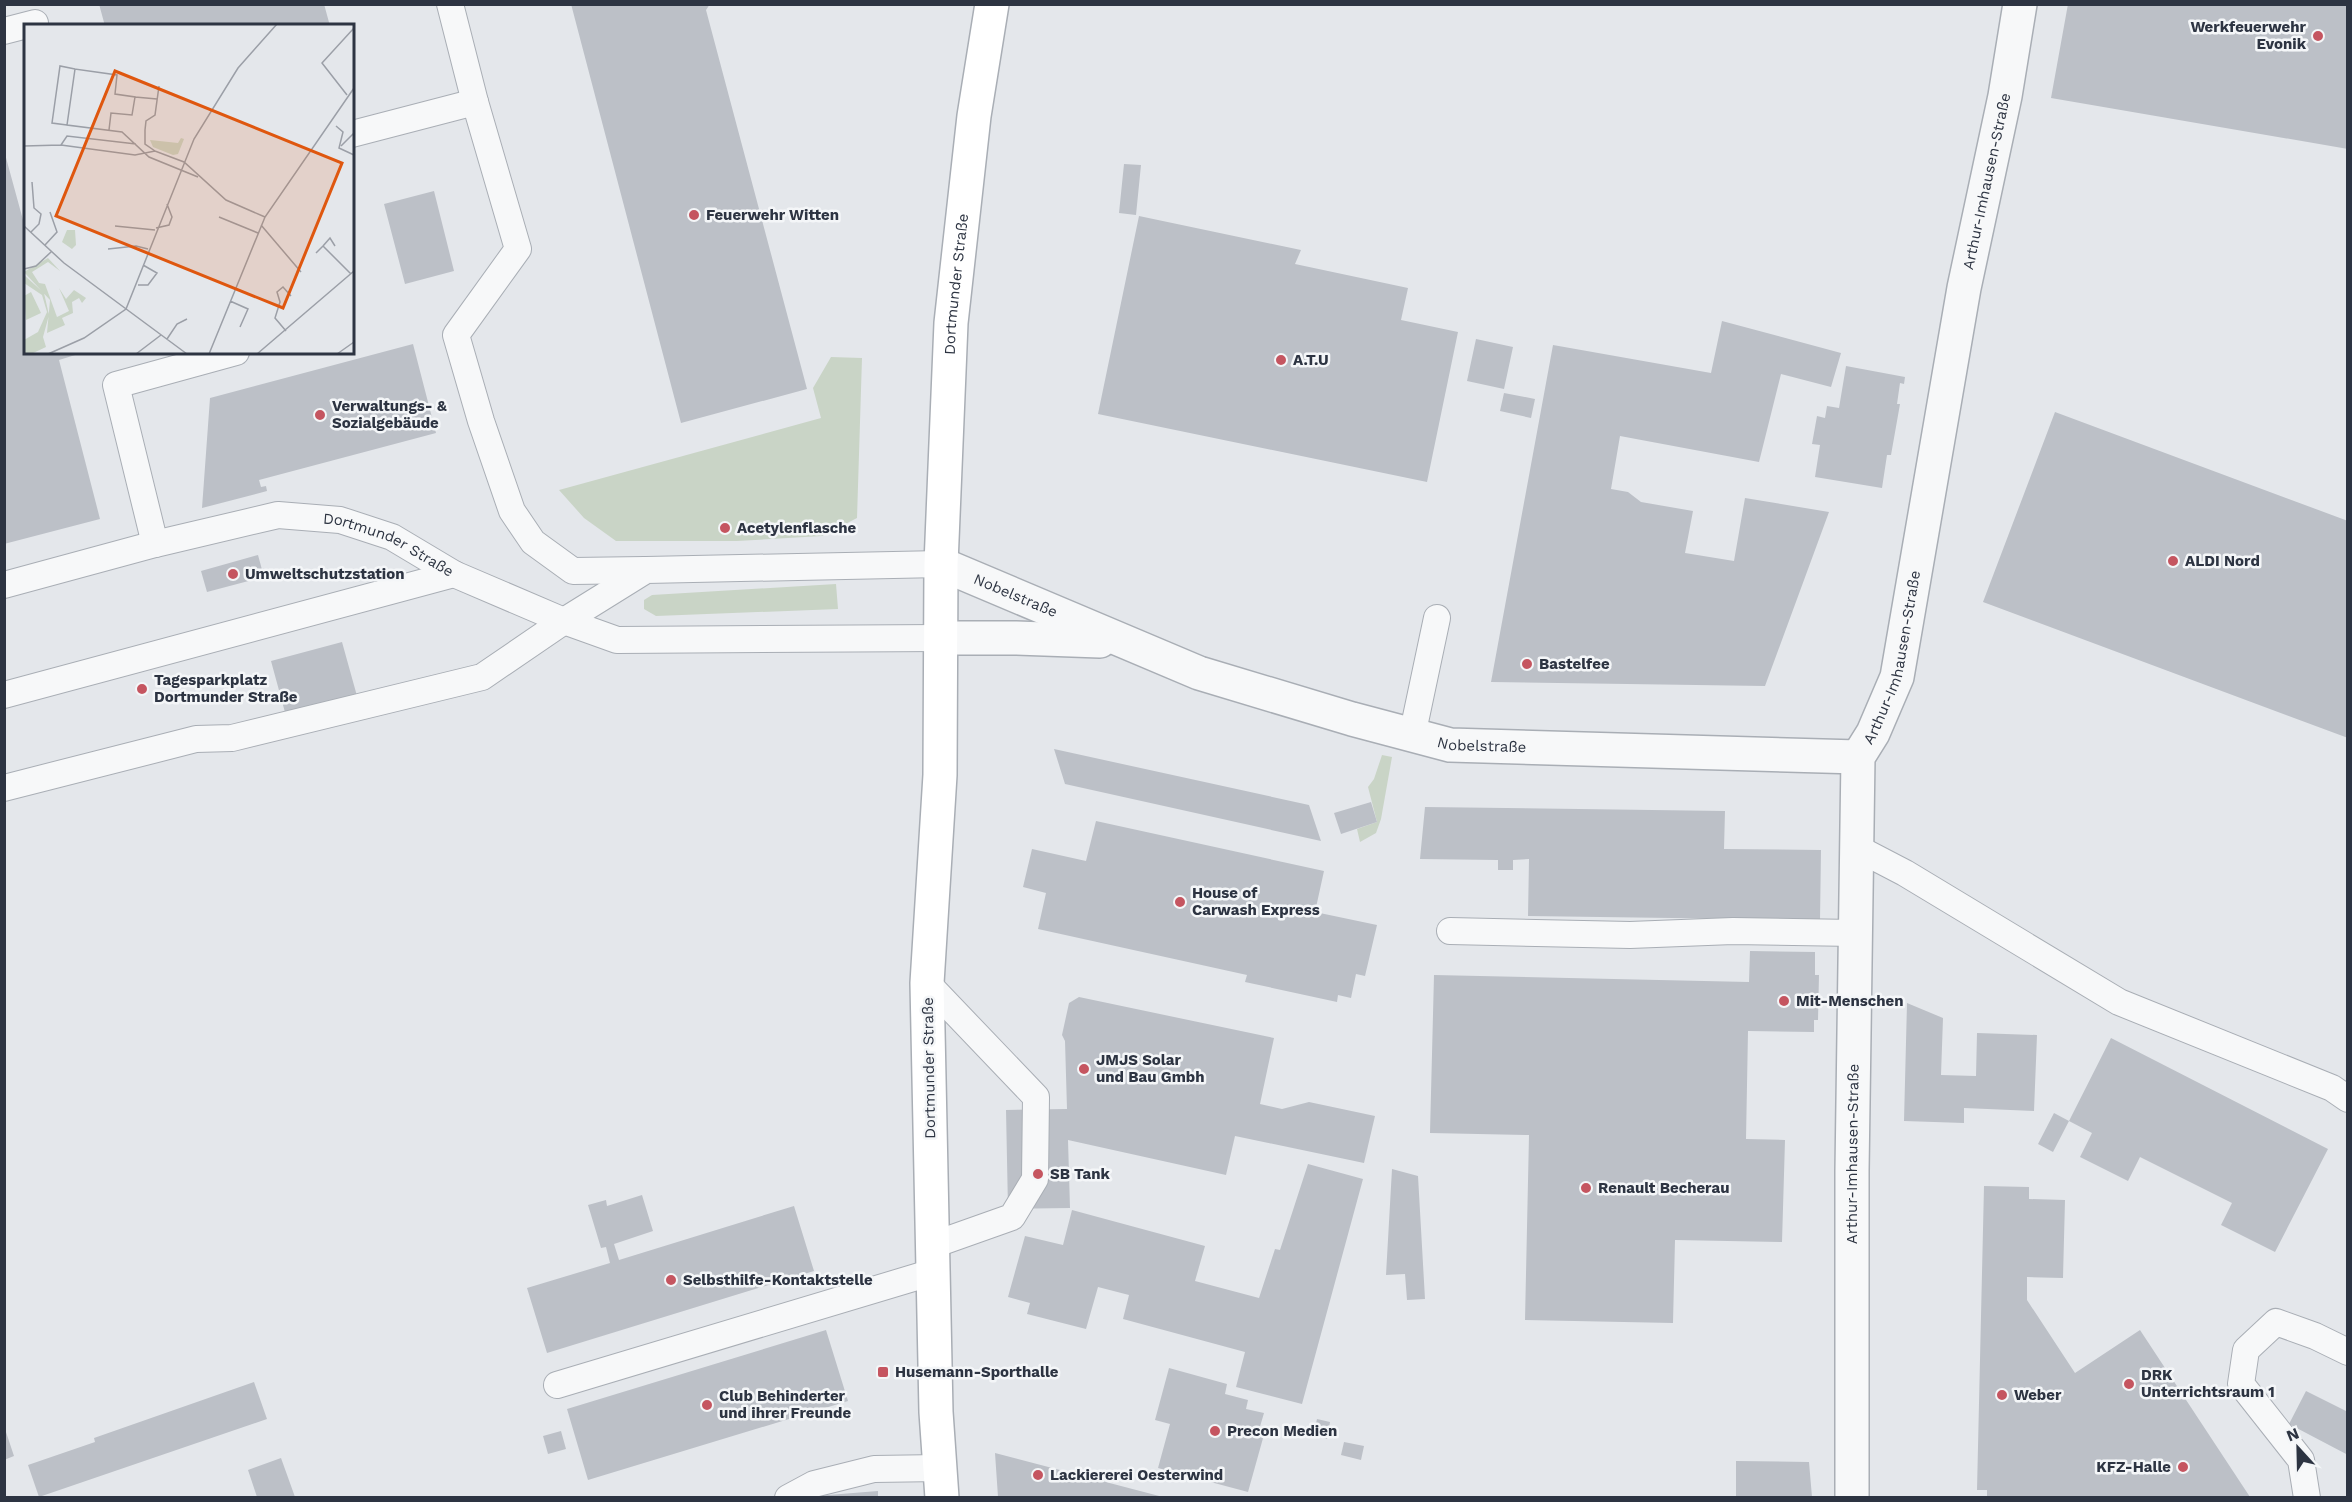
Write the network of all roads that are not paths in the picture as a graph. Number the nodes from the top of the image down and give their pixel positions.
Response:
1 (450, 4) edge
2 (992, 4) edge
3 (2020, 4) edge
4 (24, 26) edge
5 (4, 31) edge
6 (475, 102) junction
7 (354, 133) edge
8 (229, 354) edge
9 (155, 544) junction
10 (941, 564) junction
11 (646, 570) junction
12 (454, 574) junction
13 (4, 585) edge
14 (1437, 618) dead end
15 (564, 621) junction
16 (942, 638) junction
17 (1122, 642) junction
18 (4, 695) edge
19 (1412, 736) junction
20 (1858, 757) junction
21 (4, 788) edge
22 (1857, 848) junction
23 (1450, 931) dead end
24 (1855, 933) junction
25 (927, 983) junction
26 (2348, 1099) edge
27 (933, 1258) junction
28 (2348, 1352) edge
29 (557, 1385) dead end
30 (941, 1483) edge
31 (788, 1497) edge
32 (1852, 1497) edge
33 (2307, 1497) edge

1 - 6 lane
2 - 10 main road, Dortmunder Straße
3 - 20 street, Arthur-Imhausen-Straße
4 - 5 lane
6 - 7 lane
6 - 11 lane
8 - 9 lane
9 - 12 lane, Dortmunder Straße
9 - 13 lane, Dortmunder Straße
10 - 11 lane
10 - 16 main road, Dortmunder Straße
10 - 17 street, Nobelstraße
11 - 15 lane
12 - 15 lane, Dortmunder Straße
12 - 18 lane
14 - 19 lane
15 - 16 lane, Dortmunder Straße
15 - 21 lane
16 - 17 street, Nobelstraße
16 - 25 main road, Dortmunder Straße
17 - 19 street, Nobelstraße
19 - 20 street, Nobelstraße
20 - 22 street, Arthur-Imhausen-Straße
22 - 24 street, Arthur-Imhausen-Straße
22 - 26 lane
23 - 24 lane
24 - 32 street, Arthur-Imhausen-Straße
25 - 27 main road, Dortmunder Straße
25 - 27 lane
27 - 29 lane
27 - 30 main road, Dortmunder Straße
28 - 33 lane
30 - 31 lane

